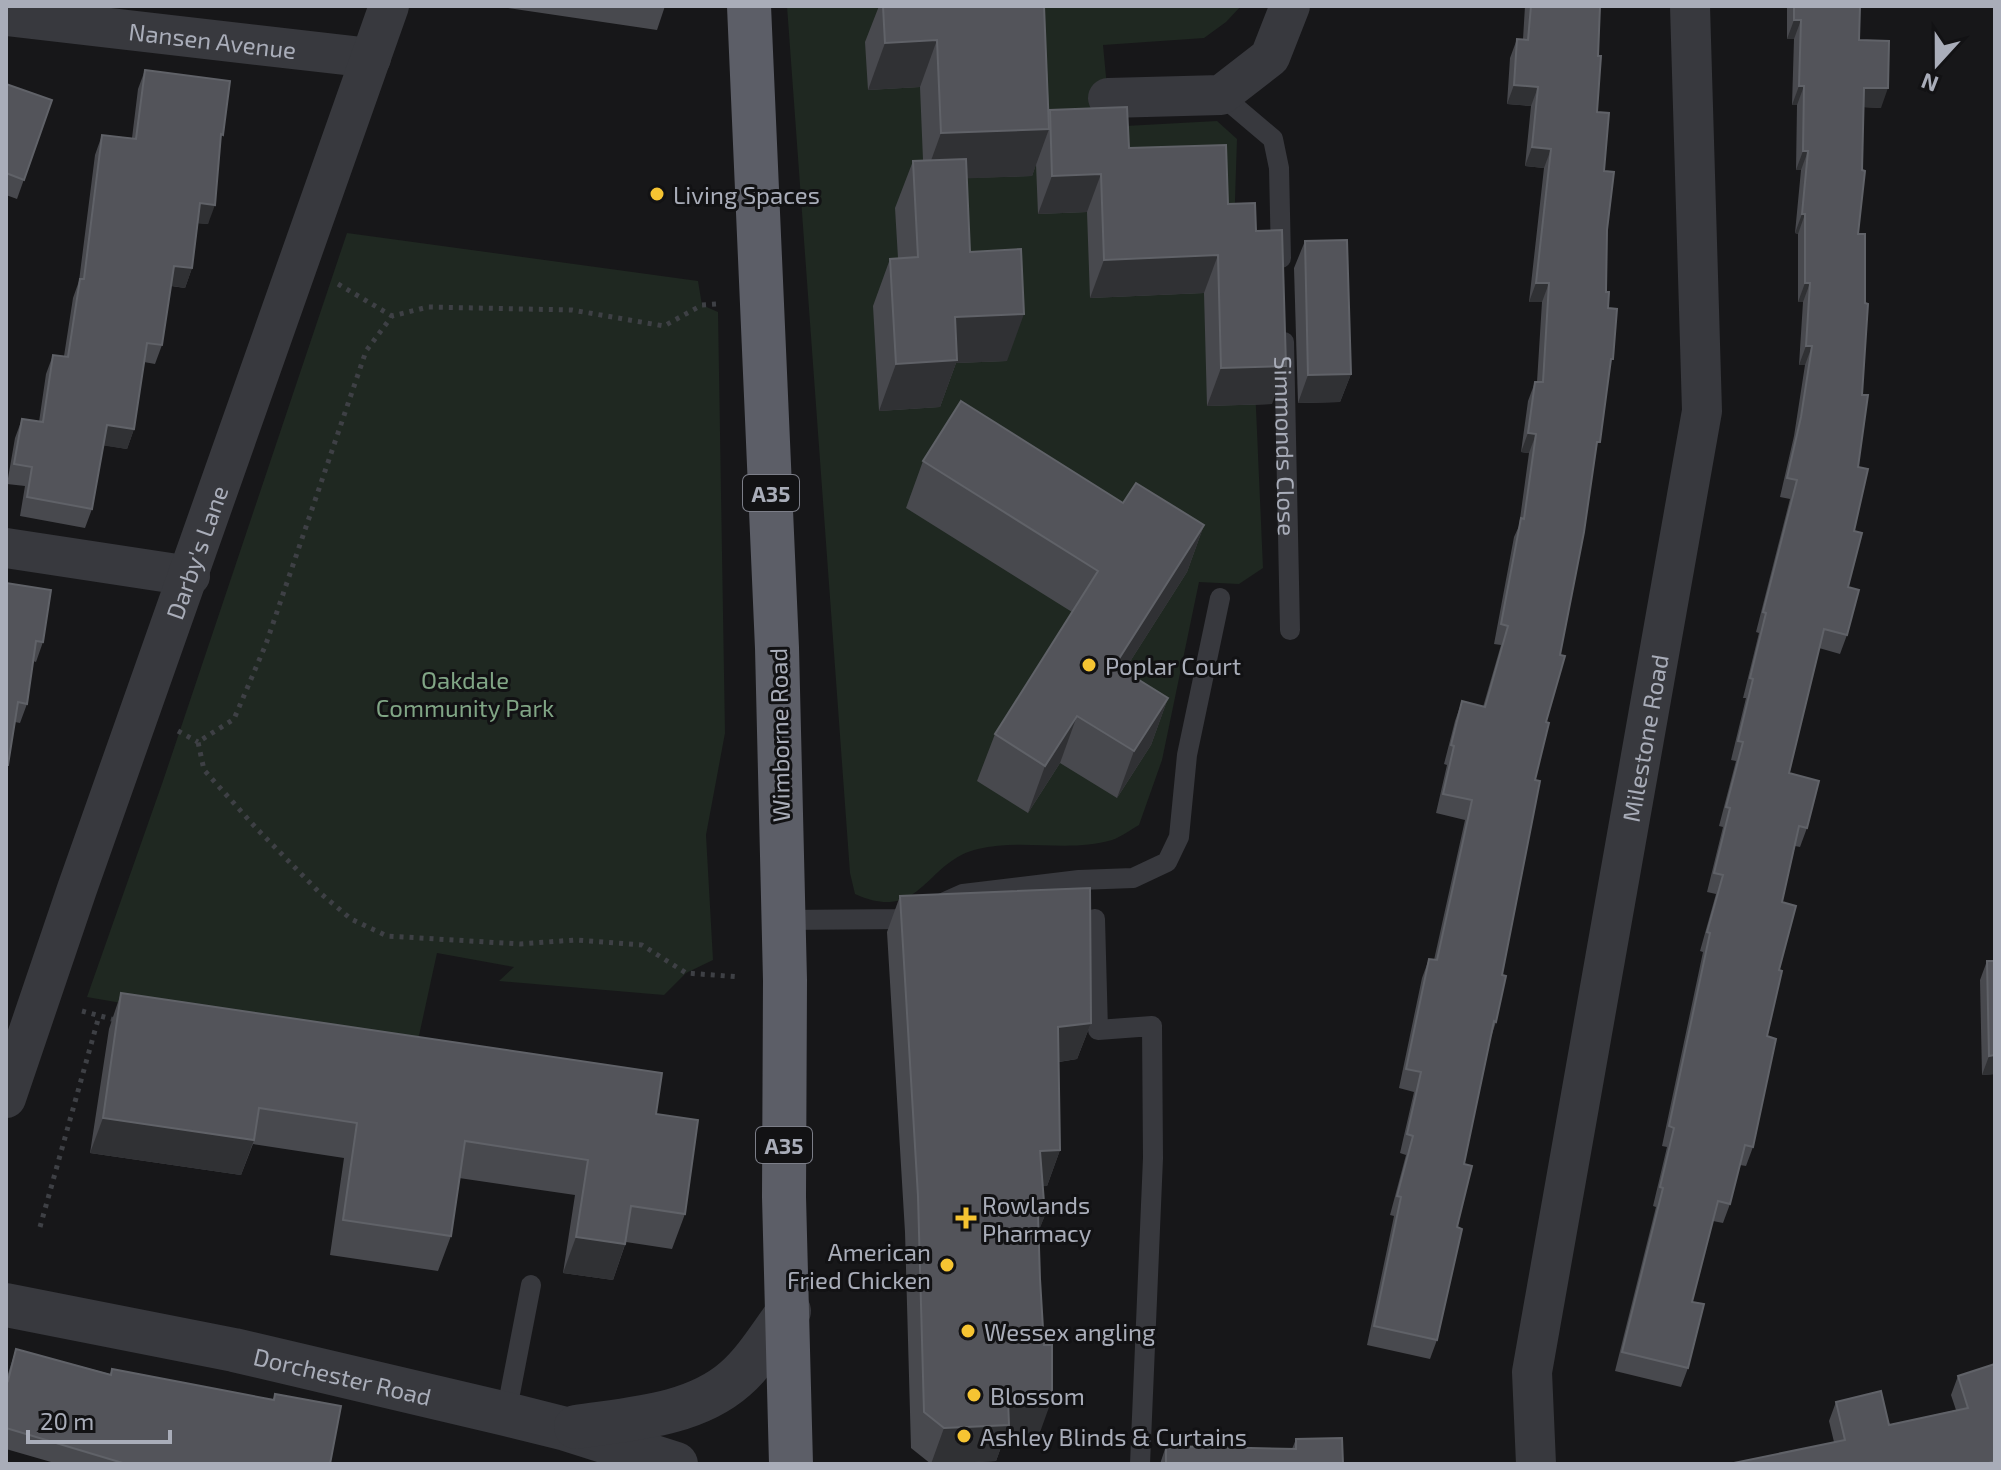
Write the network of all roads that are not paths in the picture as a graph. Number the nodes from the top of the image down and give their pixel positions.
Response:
1 (389, 6) edge
2 (749, 6) edge
3 (1290, 6) edge
4 (1690, 6) edge
5 (6, 16) edge
6 (371, 58) junction
7 (1221, 95) junction
8 (1108, 98) dead end
9 (1282, 276) edge
10 (1283, 322) edge
11 (6, 548) edge
12 (190, 576) junction
13 (1220, 598) dead end
14 (1290, 630) dead end
15 (1095, 919) dead end
16 (783, 920) junction
17 (6, 1098) edge
18 (531, 1285) dead end
19 (6, 1305) edge
20 (789, 1311) junction
21 (506, 1414) junction
22 (566, 1429) junction
23 (676, 1464) edge
24 (791, 1464) edge
25 (1140, 1464) edge
26 (1536, 1464) edge

1 - 6 street, Darby's Lane
2 - 16 highway, Wimborne Road / A35
3 - 7 street
4 - 26 street, Milestone Road
5 - 6 street, Nansen Avenue
6 - 12 street, Darby's Lane
7 - 8 street
7 - 9 lane
10 - 14 lane, Simmonds Close
11 - 12 street
12 - 17 street, Darby's Lane
13 - 16 lane
15 - 25 lane
16 - 20 highway, Wimborne Road / A35
18 - 21 lane
19 - 21 street, Dorchester Road
20 - 22 street
20 - 24 highway, Wimborne Road / A35
21 - 22 street, Dorchester Road
22 - 23 street, Dorchester Road

